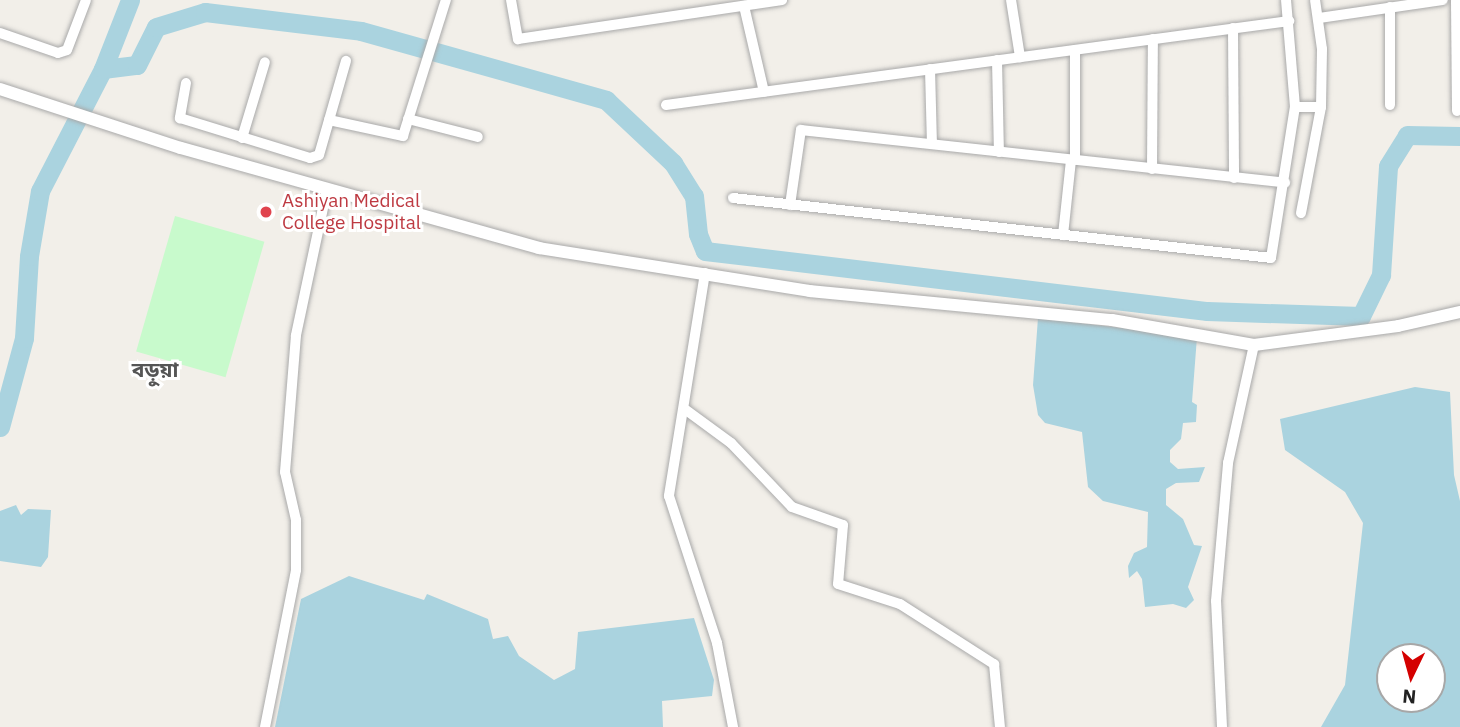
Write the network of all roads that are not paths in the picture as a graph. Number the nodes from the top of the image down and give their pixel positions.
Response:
1 (86, 0) edge
2 (446, 0) edge
3 (511, 0) edge
4 (782, 0) edge
5 (1011, 0) edge
6 (1286, 0) edge
7 (1315, 0) edge
8 (1443, 0) edge
9 (1456, 0) edge
10 (762, 1) edge
11 (744, 6) junction
12 (1391, 8) junction
13 (1319, 18) junction
14 (1289, 21) junction
15 (1233, 28) junction
16 (0, 33) edge
17 (1153, 39) junction
18 (1075, 50) junction
19 (1020, 57) junction
20 (346, 61) dead end
21 (997, 61) junction
22 (265, 62) dead end
23 (930, 69) junction
24 (186, 83) dead end
25 (5, 90) edge
26 (764, 92) junction
27 (666, 105) dead end
28 (1390, 105) dead end
29 (1295, 107) junction
30 (1321, 107) junction
31 (1457, 111) dead end
32 (408, 119) junction
33 (329, 120) junction
34 (478, 137) dead end
35 (242, 138) junction
36 (932, 144) junction
37 (999, 152) junction
38 (1073, 160) junction
39 (1152, 169) junction
40 (1234, 178) junction
41 (1285, 183) junction
42 (327, 189) junction
43 (733, 198) dead end
44 (790, 205) junction
45 (1301, 213) dead end
46 (1063, 236) junction
47 (705, 273) junction
48 (1460, 313) edge
49 (1254, 345) junction
50 (686, 410) junction
51 (265, 727) edge
52 (733, 727) edge
53 (1000, 727) edge
54 (1222, 727) edge

1 - 16 street
2 - 32 street
3 - 11 street
4 - 10 street
5 - 19 street
6 - 14 street
7 - 13 street
8 - 12 street
9 - 31 street
10 - 11 street
11 - 26 street
12 - 13 street
12 - 28 street
13 - 30 street
14 - 15 street
14 - 29 street
15 - 17 street
15 - 40 street
17 - 18 street
17 - 39 street
18 - 19 street
18 - 38 street
19 - 21 street
20 - 33 street
21 - 23 street
21 - 37 street
22 - 35 street
23 - 26 street
23 - 36 street
24 - 35 street
25 - 42 street
26 - 27 street
29 - 30 street
29 - 41 street
30 - 45 street
32 - 33 street
32 - 34 street
33 - 35 street
36 - 37 street
36 - 44 street
37 - 38 street
38 - 39 street
38 - 46 street
39 - 40 street
40 - 41 street
41 - 46 street
42 - 47 street
42 - 51 street
43 - 44 street
44 - 46 street
47 - 49 street
47 - 50 street
48 - 49 street
49 - 54 street
50 - 52 street
50 - 53 street

